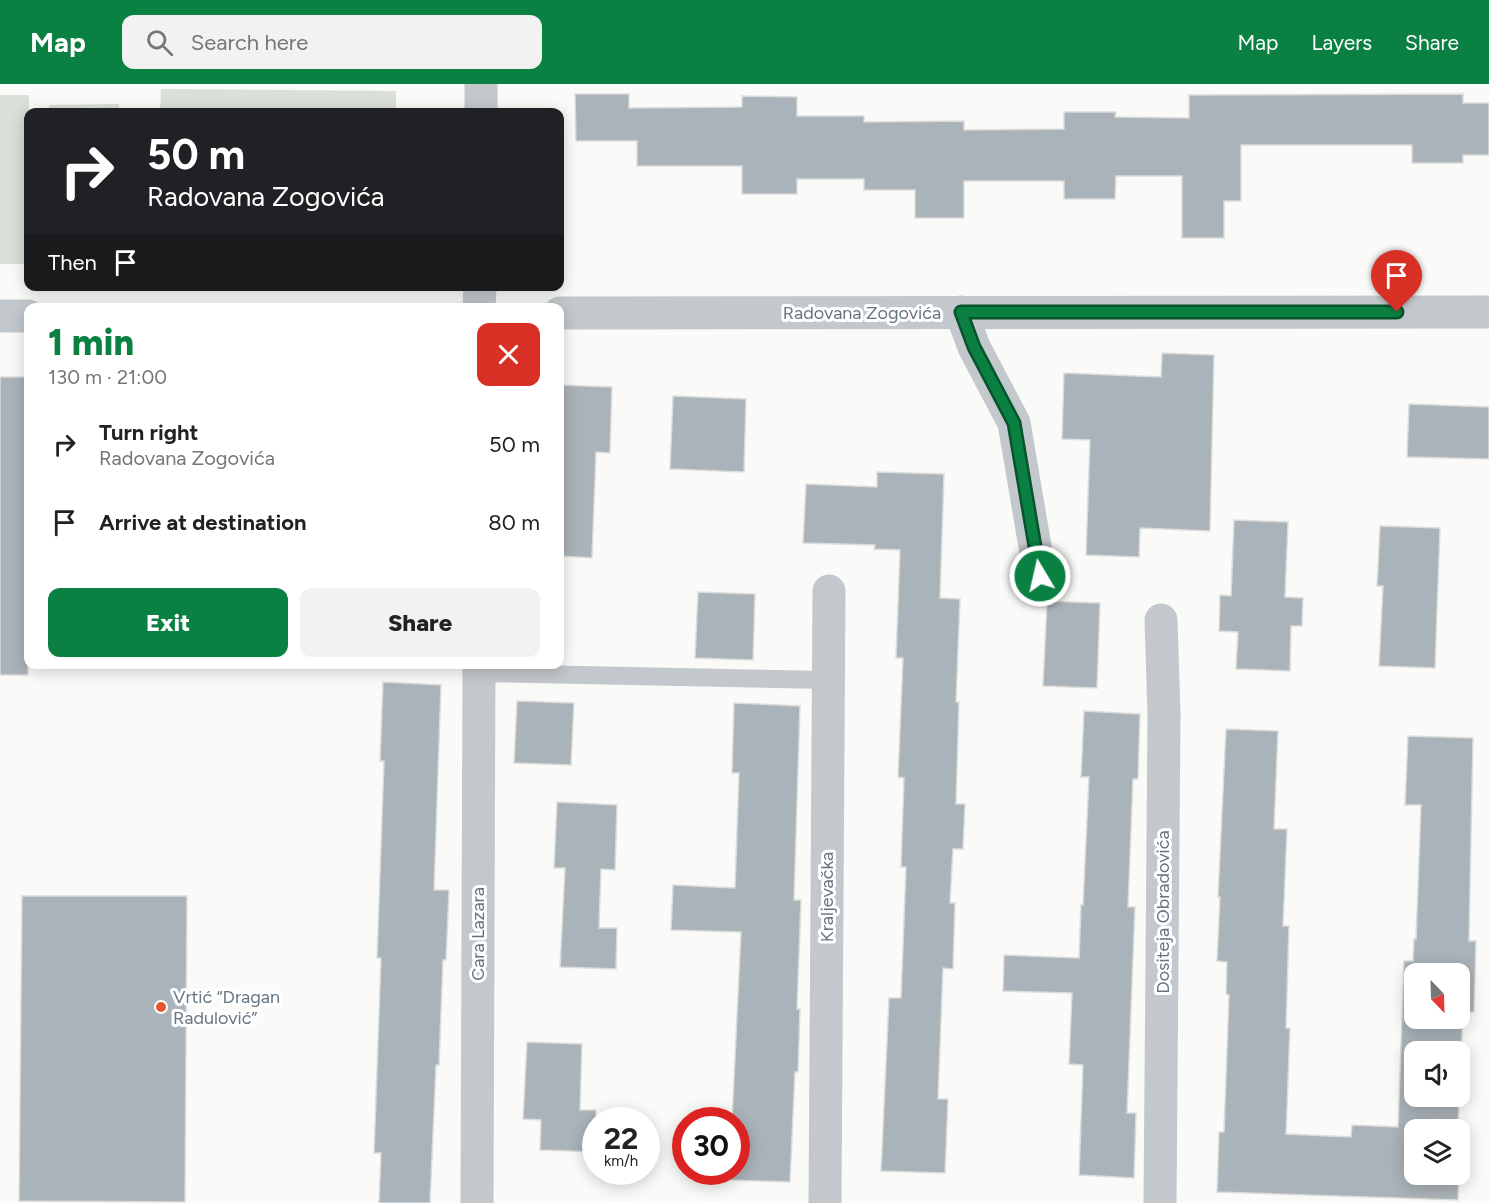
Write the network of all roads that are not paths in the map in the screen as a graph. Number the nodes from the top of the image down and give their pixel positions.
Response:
1 (481, 84) edge
2 (481, 108) edge
3 (961, 312) junction
4 (1489, 312) edge
5 (564, 313) edge
6 (0, 316) edge
7 (24, 316) edge
8 (1040, 576) dead end
9 (829, 591) dead end
10 (1161, 620) dead end
11 (479, 669) edge
12 (828, 680) junction
13 (477, 1203) edge
14 (825, 1203) edge
15 (1160, 1203) edge

1 - 2 street
3 - 4 street, Radovana Zogovića
3 - 5 street, Radovana Zogovića
3 - 8 street
6 - 7 street
9 - 12 street, Kraljevačka
10 - 15 street, Dositeja Obradovića
11 - 12 lane
11 - 13 street, Cara Lazara
12 - 14 street, Kraljevačka

